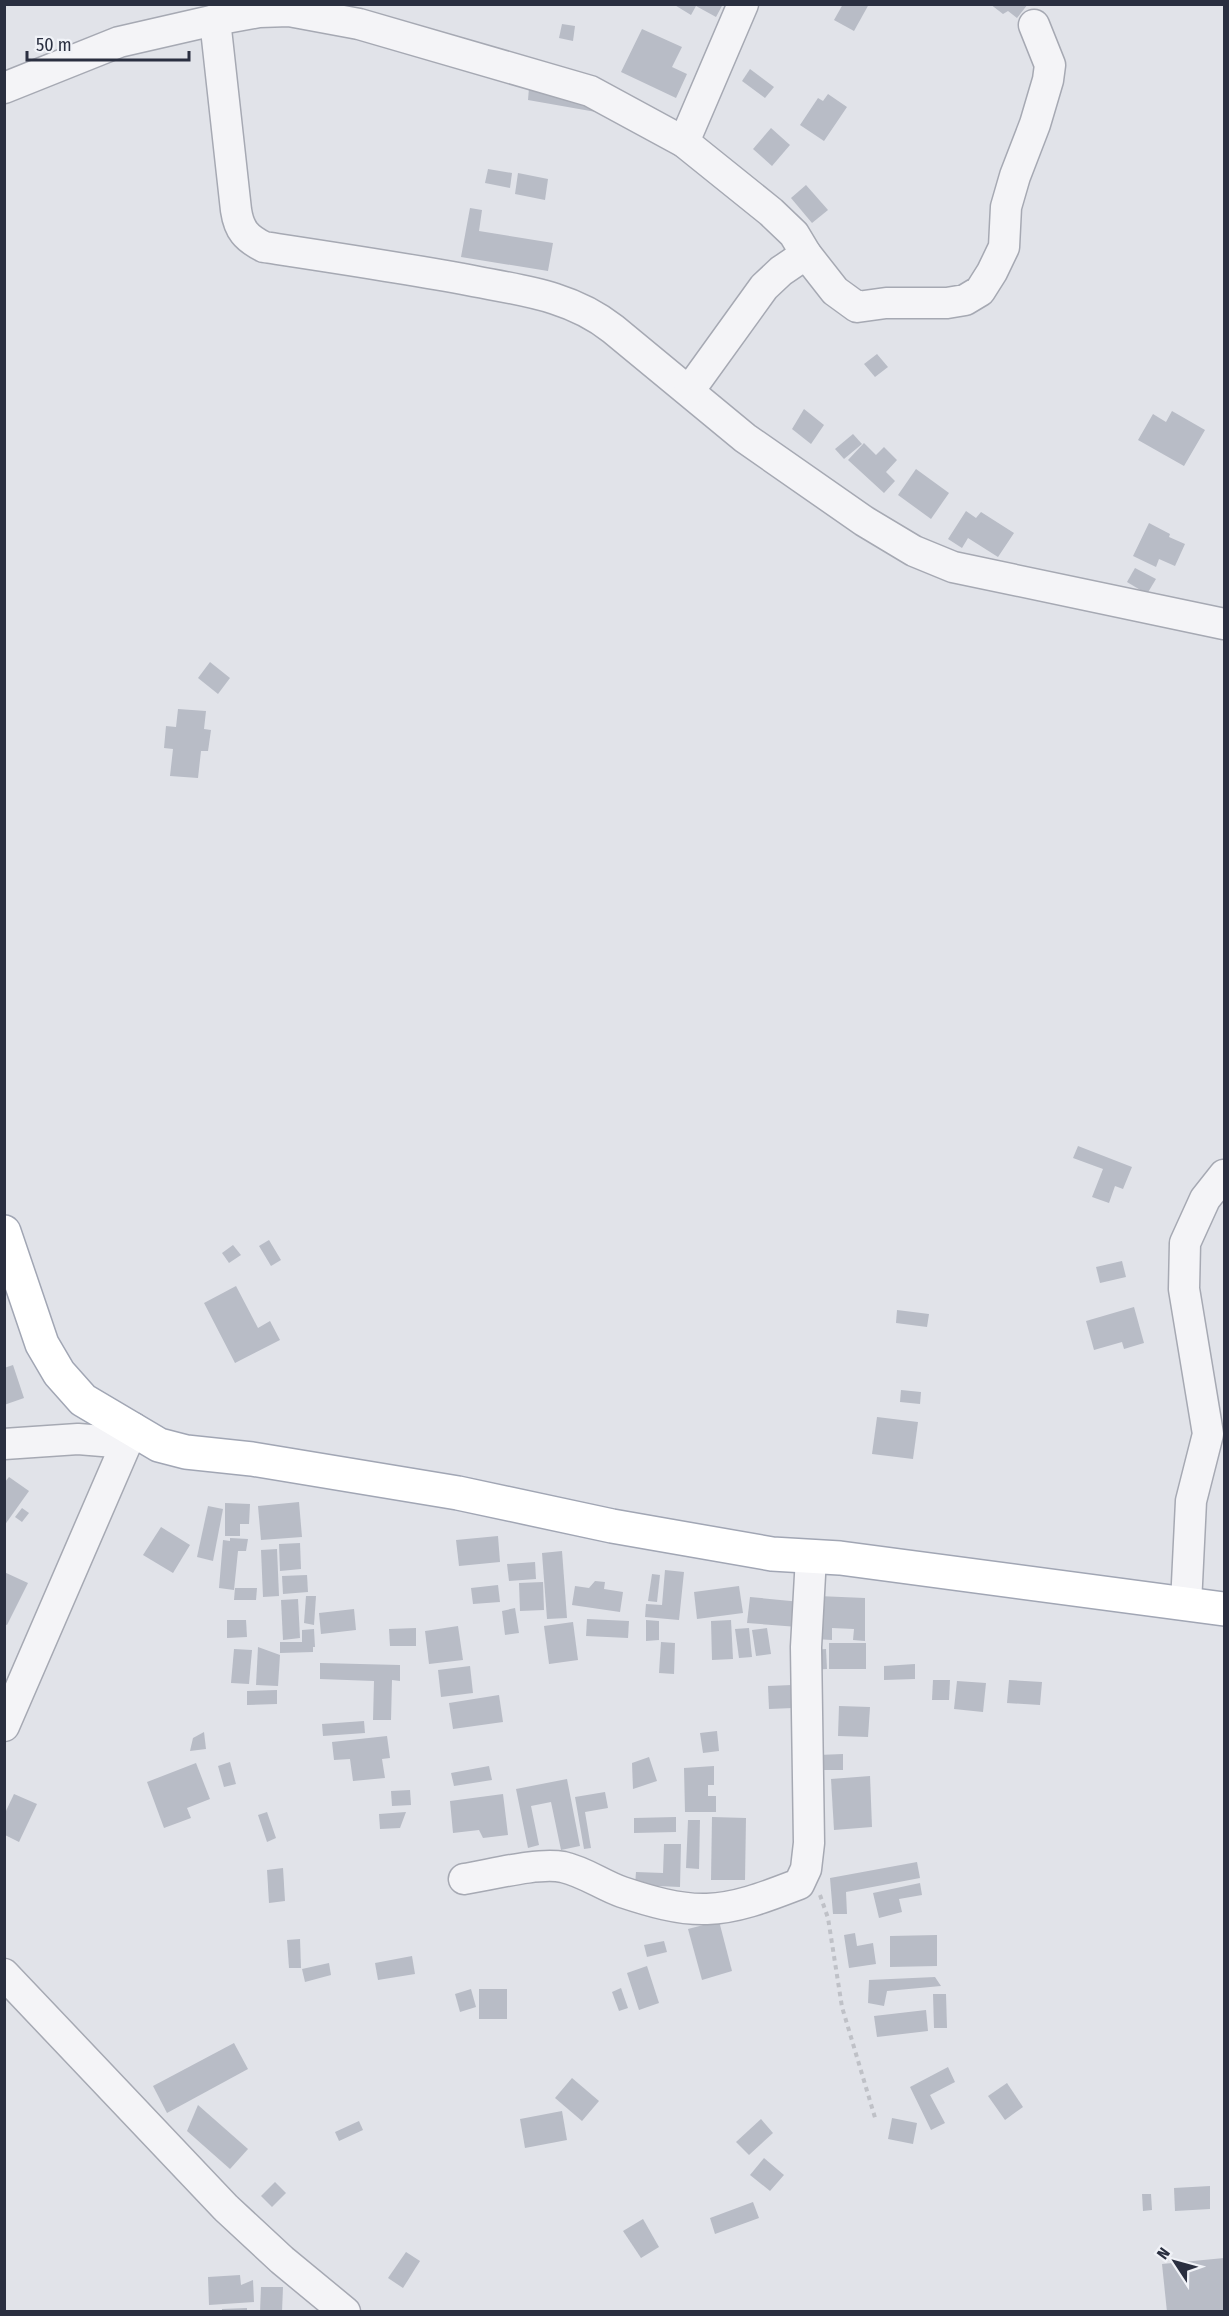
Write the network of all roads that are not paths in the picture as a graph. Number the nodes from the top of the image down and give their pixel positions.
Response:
1 (743, 4) edge
2 (328, 11) edge
3 (215, 20) junction
4 (1034, 26) dead end
5 (4, 88) edge
6 (684, 142) junction
7 (806, 254) junction
8 (689, 391) junction
9 (1224, 624) edge
10 (1224, 1175) edge
11 (4, 1232) edge
12 (130, 1436) junction
13 (4, 1444) edge
14 (811, 1557) junction
15 (1186, 1604) junction
16 (1224, 1609) edge
17 (4, 1726) edge
18 (464, 1879) dead end
19 (4, 1974) edge
20 (345, 2312) edge

1 - 6 street
2 - 3 street
2 - 6 street
3 - 5 street
3 - 8 street
4 - 7 street
6 - 7 street
7 - 8 street
8 - 9 street
10 - 15 street
11 - 12 main road
12 - 13 street
12 - 14 main road
12 - 17 street
14 - 15 main road
14 - 18 street
15 - 16 main road
19 - 20 street

